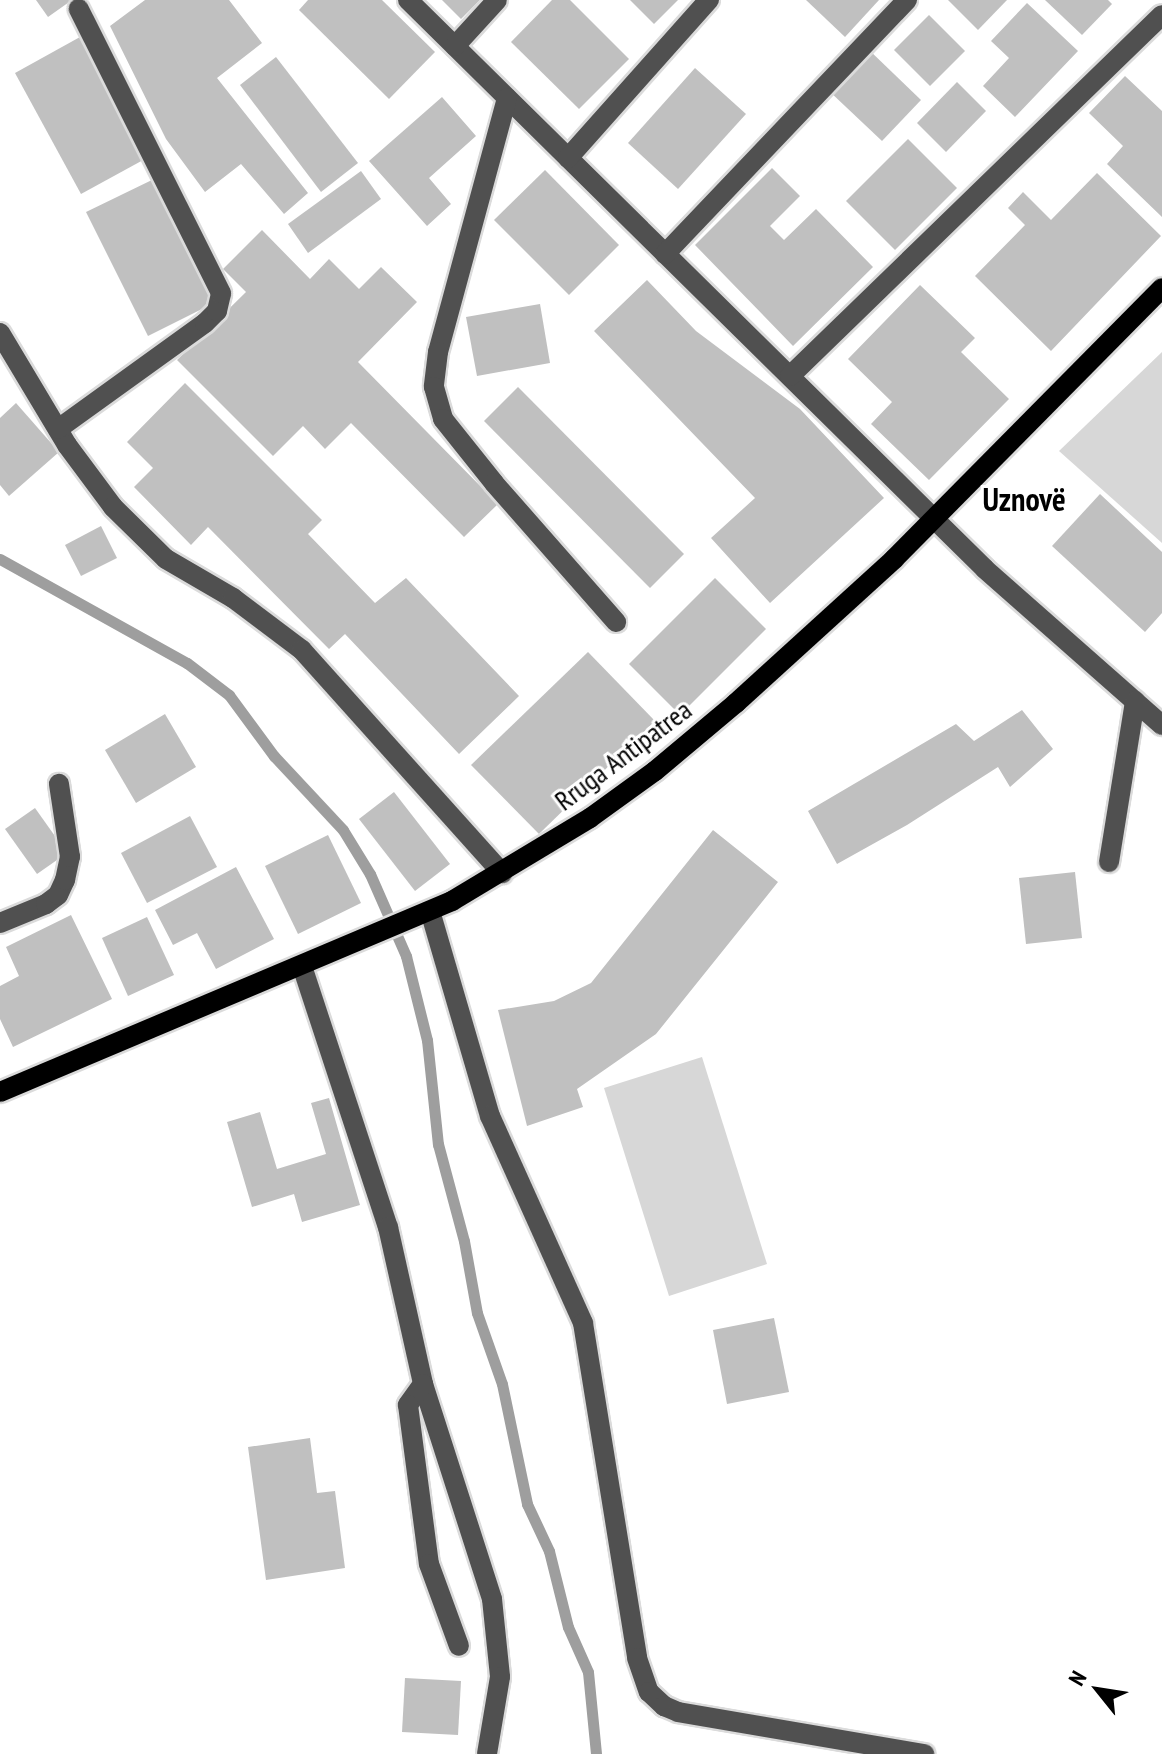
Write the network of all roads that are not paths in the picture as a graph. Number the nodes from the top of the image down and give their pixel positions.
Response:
1 (408, 0) edge
2 (497, 0) edge
3 (709, 0) edge
4 (907, 0) edge
5 (79, 9) dead end
6 (1162, 15) edge
7 (455, 46) junction
8 (507, 98) junction
9 (568, 158) junction
10 (665, 254) junction
11 (1162, 288) edge
12 (0, 333) edge
13 (790, 376) junction
14 (58, 429) junction
15 (933, 518) junction
16 (616, 622) dead end
17 (1135, 701) junction
18 (1162, 725) edge
19 (59, 784) dead end
20 (1109, 862) dead end
21 (502, 873) junction
22 (430, 911) junction
23 (0, 923) edge
24 (302, 966) junction
25 (0, 1092) edge
26 (423, 1384) junction
27 (459, 1646) dead end
28 (487, 1754) edge
29 (924, 1754) edge

1 - 7 street
2 - 7 street
3 - 9 street
4 - 10 street
5 - 14 street
6 - 13 street
7 - 8 street
8 - 9 street
8 - 16 street
9 - 10 street
10 - 13 street
11 - 15 main road, Rruga Antipatrea
12 - 14 street
13 - 15 street
14 - 21 street
15 - 17 street
15 - 21 main road, Rruga Antipatrea
17 - 18 street
17 - 20 street
19 - 23 street
21 - 22 main road, Rruga Antipatrea
22 - 24 main road, Rruga Antipatrea
22 - 29 street
24 - 25 main road, Rruga Antipatrea
24 - 26 street
26 - 27 street
26 - 28 street

